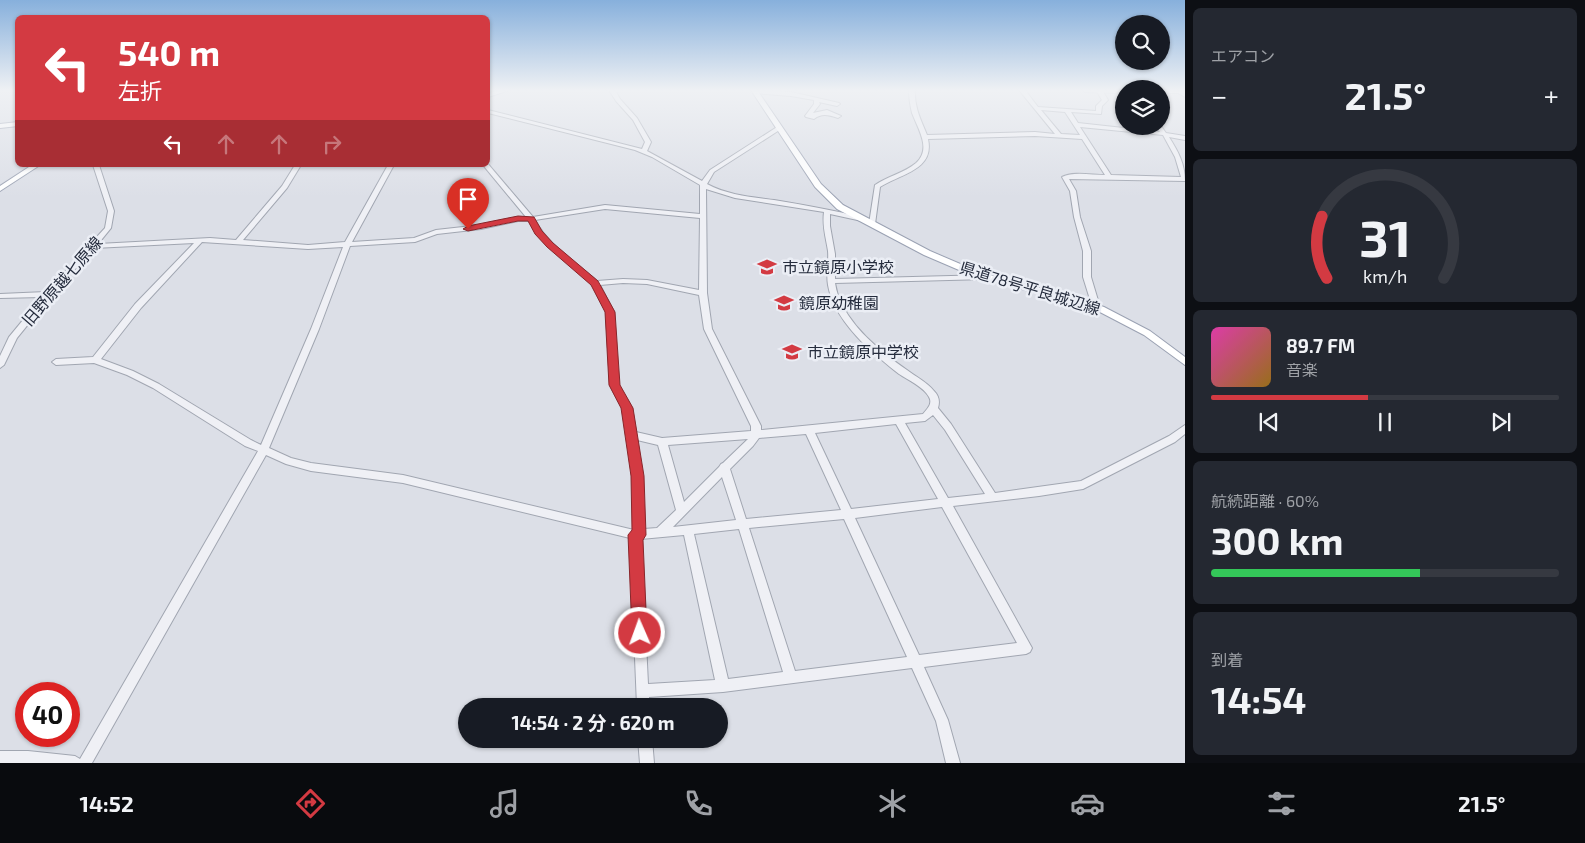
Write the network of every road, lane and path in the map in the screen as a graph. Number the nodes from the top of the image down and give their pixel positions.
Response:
1 (1077, 125) edge
2 (543, 126) edge
3 (639, 126) edge
4 (919, 126) edge
5 (1051, 126) edge
6 (1083, 126) edge
7 (779, 128) joint
8 (1115, 129) edge
9 (1058, 134) junction
10 (1166, 135) edge
11 (1170, 135) edge
12 (924, 137) junction
13 (1084, 137) junction
14 (1185, 138) edge
15 (644, 152) junction
16 (34, 167) edge
17 (97, 167) edge
18 (297, 167) edge
19 (389, 167) edge
20 (488, 167) edge
21 (1109, 176) junction
22 (703, 186) junction
23 (0, 189) edge
24 (827, 211) junction
25 (702, 216) junction
26 (531, 219) junction
27 (868, 222) junction
28 (200, 241) junction
29 (239, 241) junction
30 (347, 245) junction
31 (92, 246) junction
32 (987, 277) junction
33 (832, 281) junction
34 (595, 283) junction
35 (703, 293) junction
36 (48, 294) junction
37 (0, 296) edge
38 (1096, 307) junction
39 (95, 360) junction
40 (56, 362) dead end
41 (1185, 362) edge
42 (0, 365) edge
43 (934, 409) junction
44 (898, 420) junction
45 (1185, 429) edge
46 (809, 430) junction
47 (756, 434) junction
48 (632, 435) junction
49 (662, 442) junction
50 (262, 451) junction
51 (724, 467) junction
52 (992, 497) junction
53 (944, 503) junction
54 (681, 510) junction
55 (846, 514) junction
56 (742, 524) junction
57 (688, 530) junction
58 (659, 533) junction
59 (637, 535) junction
60 (914, 661) junction
61 (791, 678) junction
62 (723, 686) junction
63 (642, 691) junction
64 (642, 698) edge
65 (646, 748) edge
66 (0, 758) edge
67 (75, 763) edge
68 (85, 763) edge
69 (647, 763) edge
70 (953, 763) edge

1 - 13 street
2 - 15 street
3 - 15 street
4 - 12 street
5 - 9 street
6 - 8 street
7 - 22 street
7 - 27 main road, 県道78号平良城辺線
9 - 12 street
9 - 13 street
10 - 21 street
11 - 14 street
12 - 27 street
13 - 21 street
15 - 22 street
16 - 23 main road
17 - 31 street, 旧野原越七原線
18 - 29 street
19 - 30 street
20 - 26 street
21 - 38 street
22 - 24 street
22 - 25 street
24 - 27 street
24 - 33 street
25 - 26 street
25 - 35 street
26 - 30 street
26 - 34 street
27 - 32 main road, 県道78号平良城辺線
28 - 29 street
28 - 31 street
28 - 39 street
29 - 30 street
30 - 50 street
31 - 36 street, 旧野原越七原線
32 - 33 street
32 - 38 main road, 県道78号平良城辺線
33 - 43 street
34 - 35 street
34 - 48 street
35 - 47 street
36 - 37 street
36 - 42 street, 旧野原越七原線
38 - 41 main road, 県道78号平良城辺線
39 - 40 street
39 - 50 street
43 - 44 street
43 - 52 street
44 - 46 street
44 - 53 street
45 - 52 street
46 - 47 street
46 - 55 street
47 - 49 street
47 - 51 street
48 - 49 street
48 - 59 street
49 - 54 street
50 - 59 street
50 - 68 street
51 - 54 street
51 - 56 street
52 - 53 street
53 - 55 street
53 - 60 street
54 - 58 street
55 - 56 street
55 - 60 street
56 - 57 street
56 - 61 street
57 - 58 street
57 - 62 street
58 - 59 street
59 - 63 street
60 - 61 street
60 - 70 street
61 - 62 street
62 - 63 street
63 - 64 street
65 - 69 street
66 - 67 street

